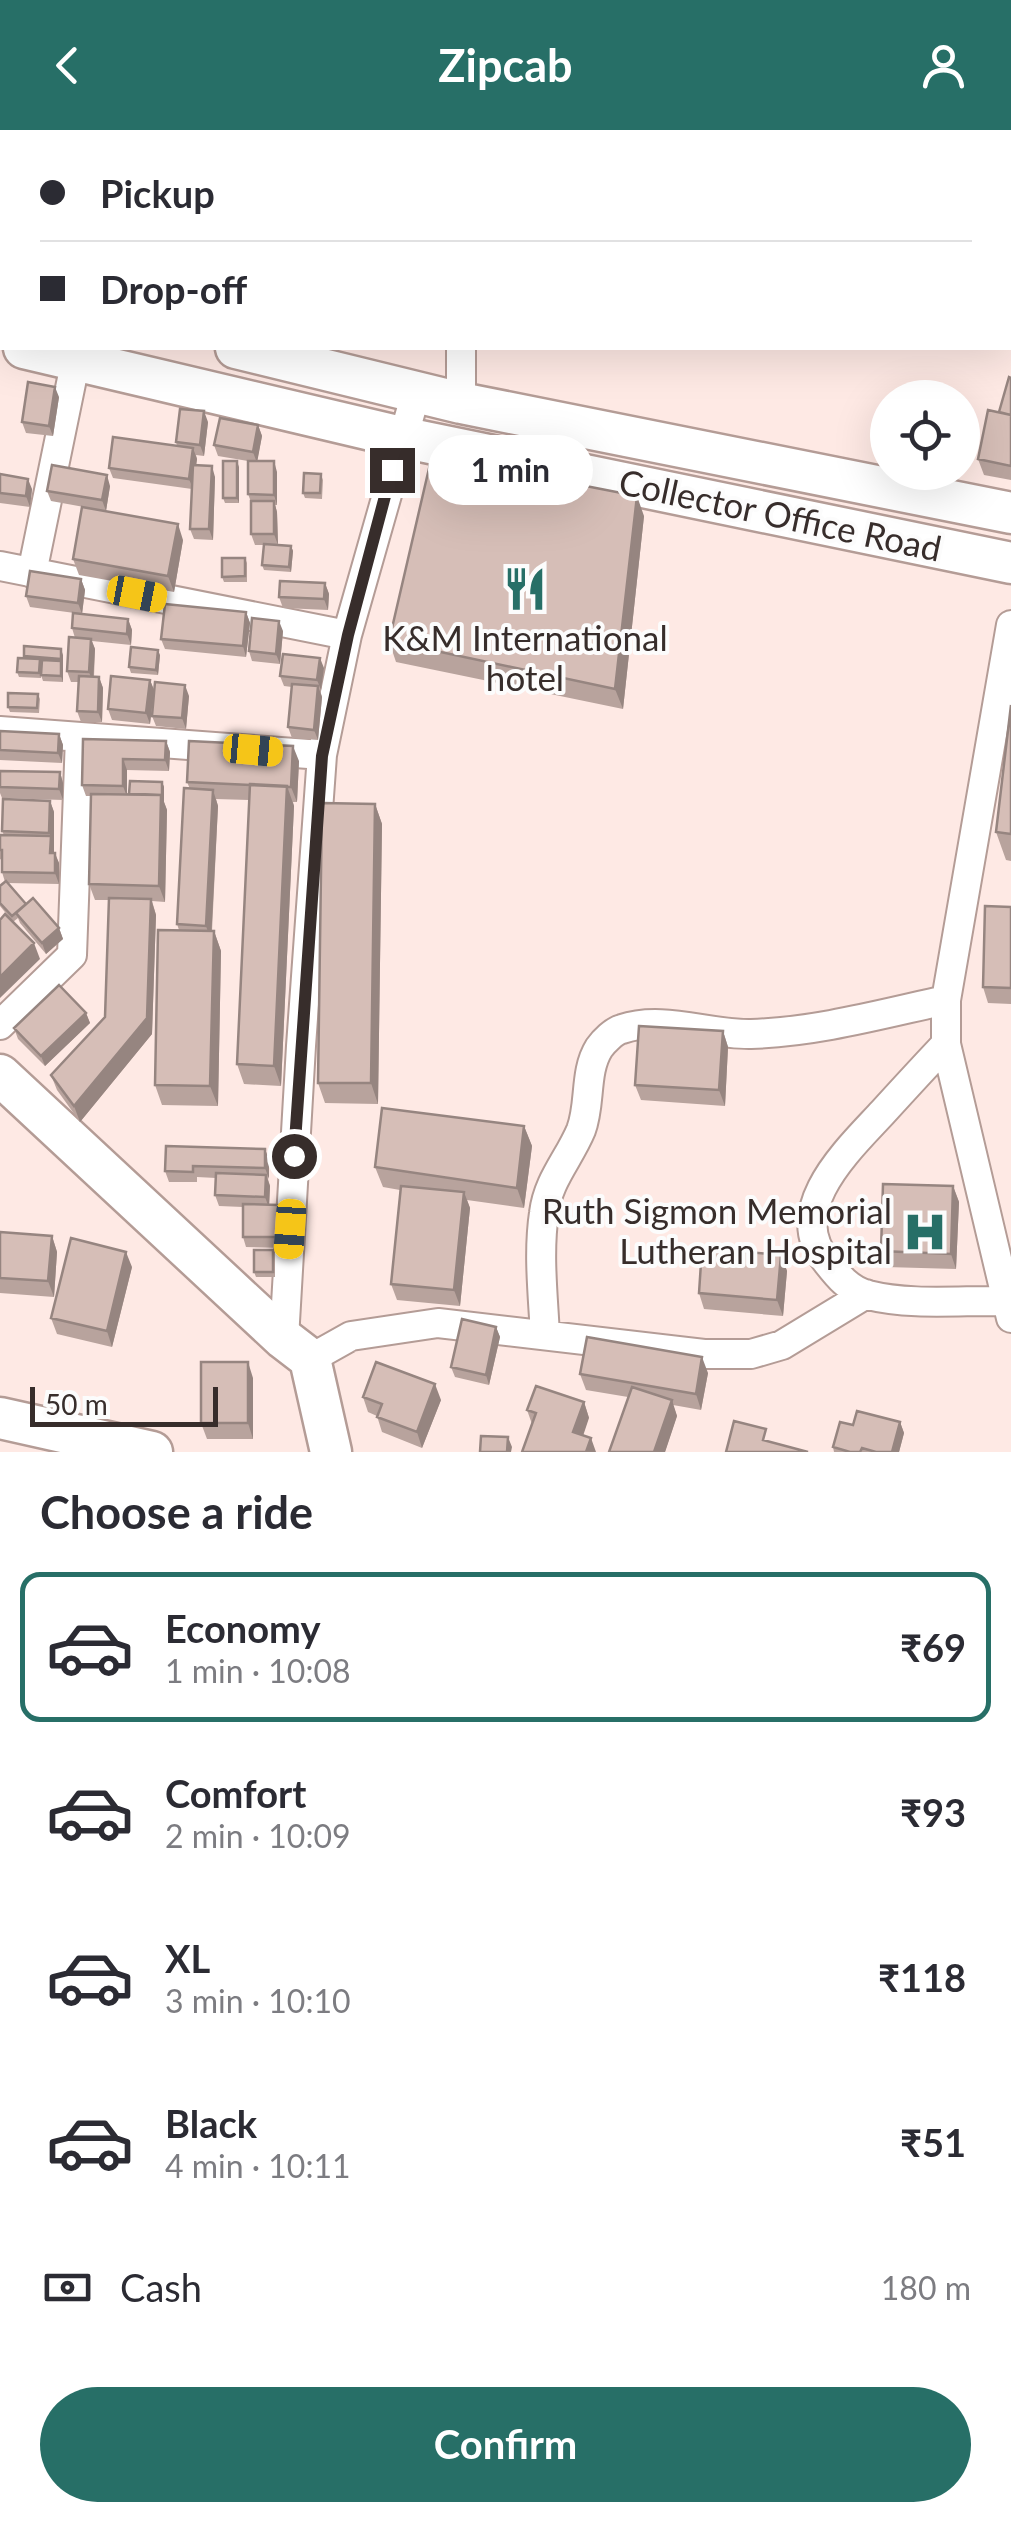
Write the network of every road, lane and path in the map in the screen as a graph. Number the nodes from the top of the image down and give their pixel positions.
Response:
1 (33, 350) edge
2 (244, 350) edge
3 (461, 350) edge
4 (76, 359) junction
5 (416, 392) junction
6 (461, 404) junction
7 (401, 437) junction
8 (1011, 513) edge
9 (1011, 563) edge
10 (0, 566) edge
11 (32, 572) junction
12 (1011, 625) edge
13 (348, 635) junction
14 (0, 731) edge
15 (80, 737) junction
16 (322, 756) junction
17 (946, 1000) junction
18 (0, 1025) edge
19 (946, 1044) junction
20 (0, 1075) edge
21 (866, 1294) junction
22 (1009, 1309) edge
23 (544, 1335) junction
24 (297, 1350) junction
25 (0, 1418) edge
26 (152, 1452) edge
27 (332, 1452) edge

1 - 4 street, Collector Office Road
2 - 5 street, Collector Office Road
3 - 6 street
4 - 7 street, Collector Office Road
4 - 11 street
5 - 6 street, Collector Office Road
5 - 7 street
6 - 8 street, Collector Office Road
7 - 9 street, Collector Office Road
7 - 13 street
10 - 11 street
11 - 13 street
12 - 17 street
13 - 16 street
14 - 15 street
15 - 16 street
15 - 18 street
16 - 24 street
17 - 19 street
17 - 23 street
19 - 21 street
19 - 22 street
20 - 24 street
21 - 22 street
21 - 23 street
23 - 24 street
24 - 27 street
25 - 26 street

